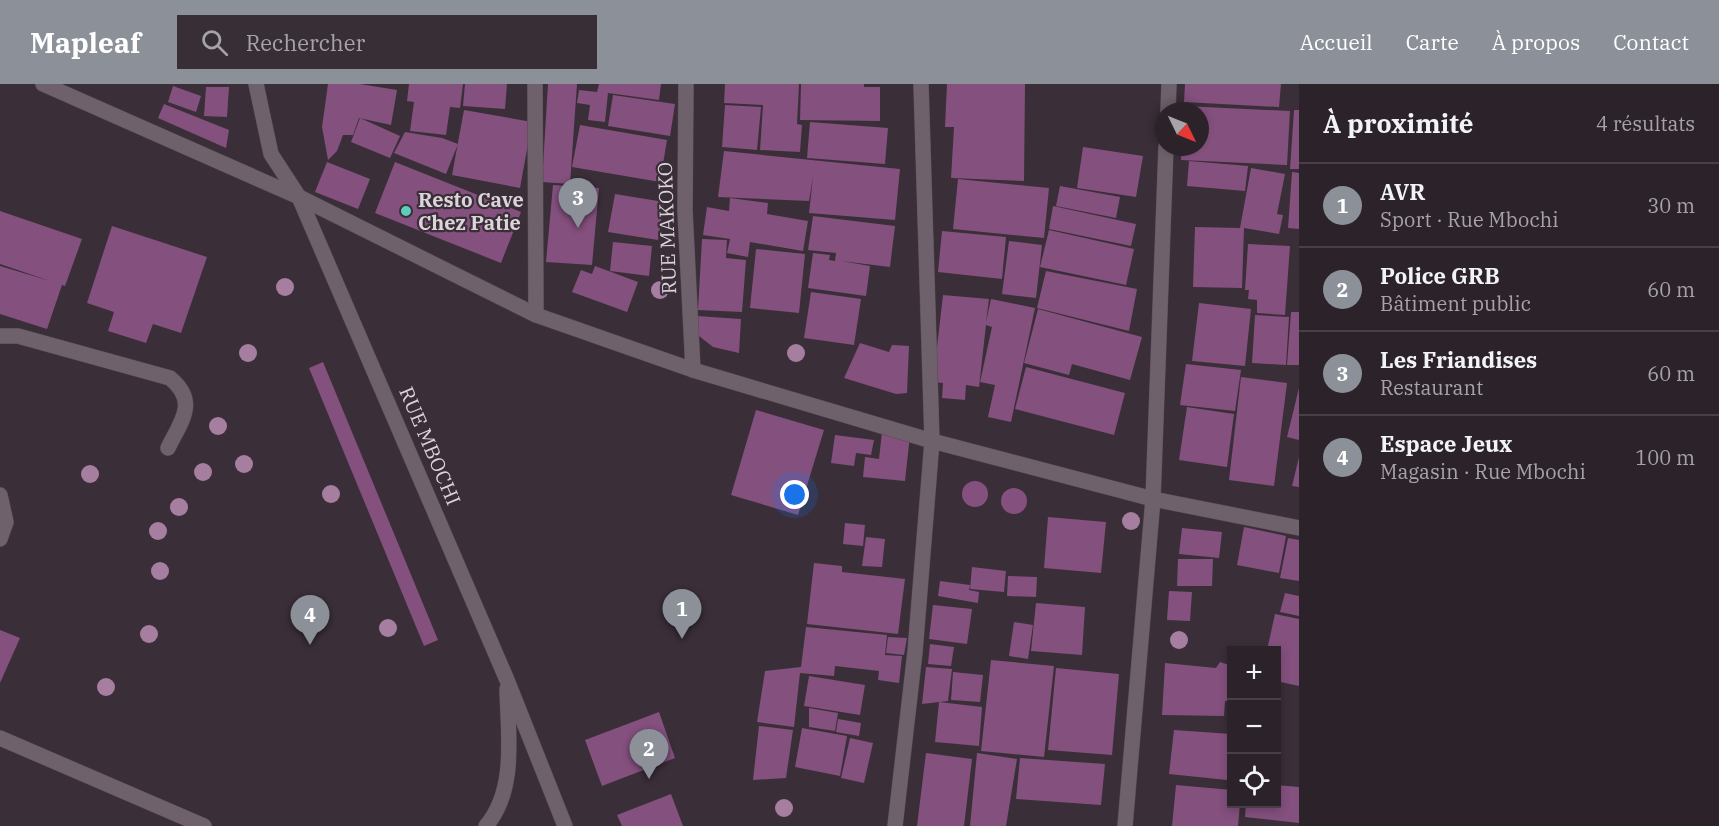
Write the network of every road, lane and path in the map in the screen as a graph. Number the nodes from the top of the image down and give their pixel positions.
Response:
1 (44, 84) edge
2 (256, 84) edge
3 (535, 84) edge
4 (686, 84) edge
5 (921, 84) edge
6 (1169, 84) edge
7 (1168, 102) edge
8 (1167, 156) edge
9 (299, 197) junction
10 (536, 315) junction
11 (0, 336) edge
12 (693, 370) junction
13 (932, 441) junction
14 (168, 448) dead end
15 (0, 495) edge
16 (1153, 499) junction
17 (1299, 528) edge
18 (0, 539) edge
19 (507, 680) junction
20 (0, 738) edge
21 (204, 826) edge
22 (486, 826) edge
23 (565, 826) edge
24 (895, 826) edge
25 (1125, 826) edge

1 - 9 street
2 - 9 street, RUE MBOCHI
3 - 10 street
4 - 12 street, RUE MAKOKO
5 - 13 street
6 - 7 street
8 - 16 street
9 - 10 street
9 - 19 street, RUE MBOCHI
10 - 12 street
11 - 14 street
12 - 13 street
13 - 16 street
13 - 24 street
15 - 18 street
16 - 17 street
16 - 25 street
19 - 22 street
19 - 23 street, RUE MBOCHI
20 - 21 street

